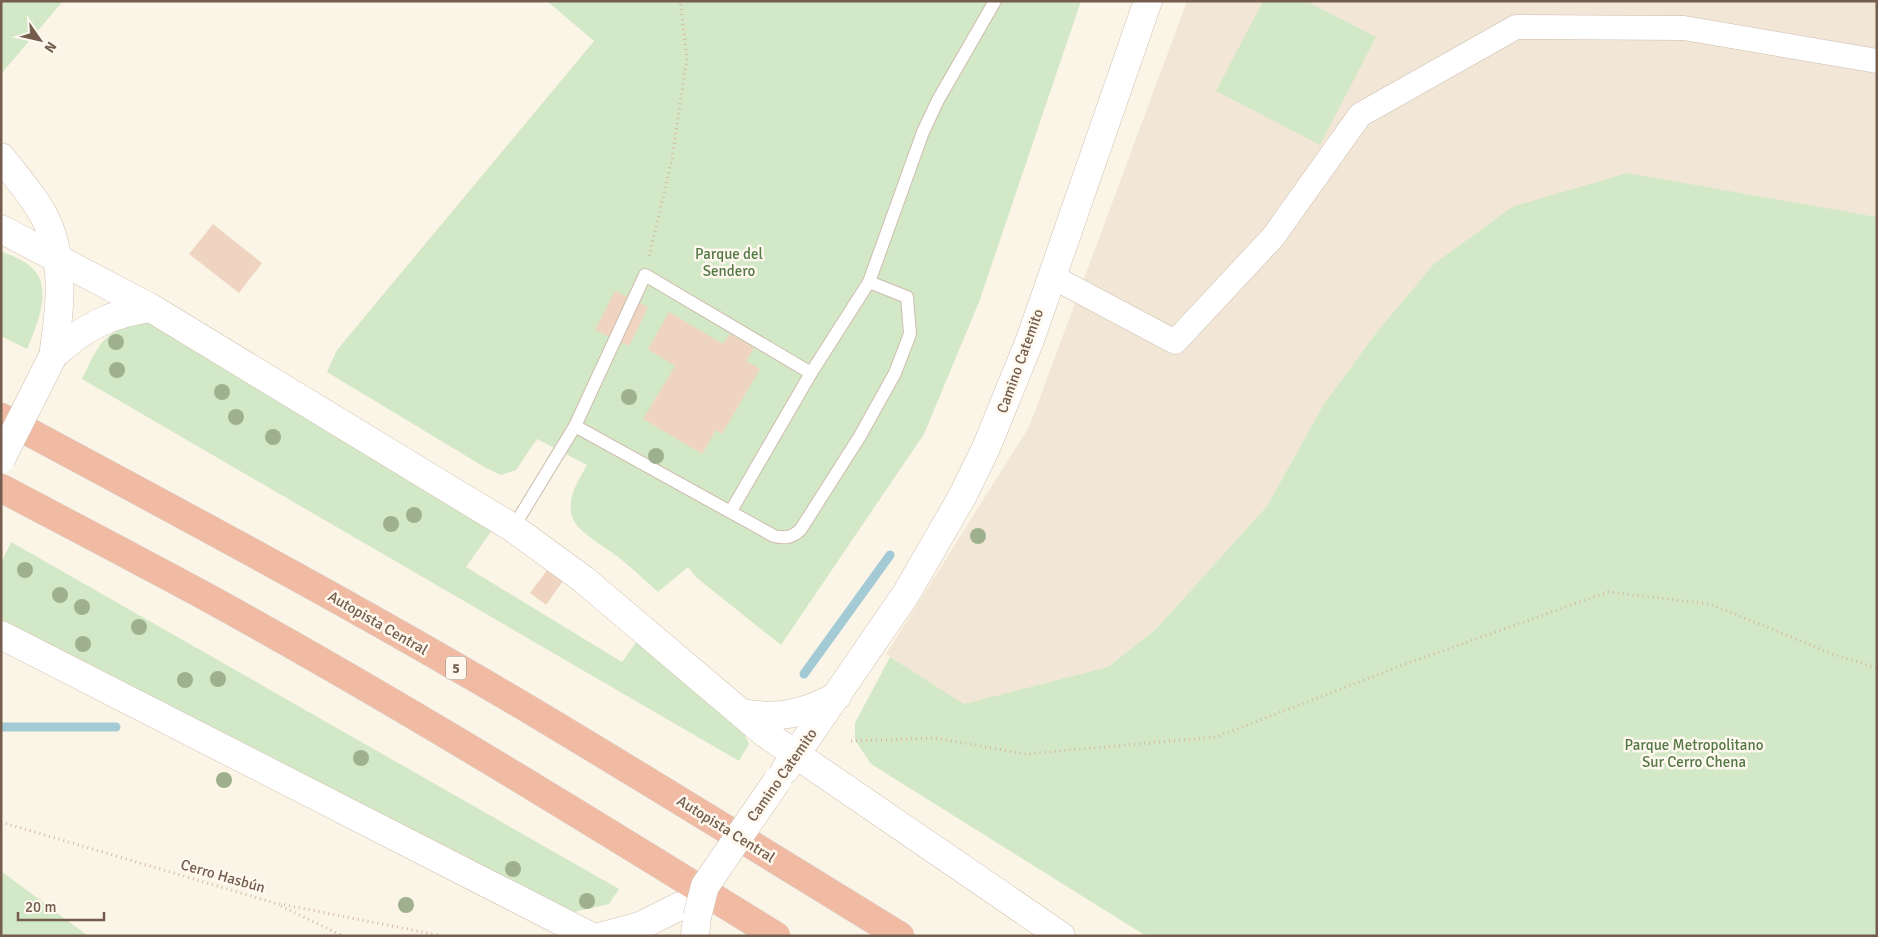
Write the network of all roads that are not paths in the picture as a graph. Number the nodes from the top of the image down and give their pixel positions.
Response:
1 (995, 1) edge
2 (1148, 1) edge
3 (1877, 61) edge
4 (1, 157) edge
5 (1, 229) edge
6 (57, 258) junction
7 (1051, 276) junction
8 (869, 282) junction
9 (151, 308) junction
10 (69, 326) junction
11 (811, 373) junction
12 (1, 417) edge
13 (575, 426) junction
14 (1, 460) edge
15 (1, 488) edge
16 (732, 511) junction
17 (513, 528) junction
18 (1, 635) edge
19 (838, 696) junction
20 (742, 713) junction
21 (795, 756) junction
22 (499, 889) junction
23 (691, 920) edge
24 (566, 936) edge
25 (590, 936) edge
26 (603, 936) edge
27 (776, 936) edge
28 (900, 936) edge
29 (1061, 936) edge

1 - 8 lane
2 - 7 main road, Camino Catemito
3 - 7 street
4 - 6 main road
5 - 6 main road
6 - 9 main road
6 - 10 main road
7 - 19 main road, Camino Catemito
8 - 11 lane
8 - 16 lane
9 - 10 main road
9 - 17 main road
10 - 14 main road, bridge
11 - 13 lane
11 - 16 lane
12 - 28 highway, Autopista Central / 5
13 - 16 lane
13 - 17 lane
15 - 27 highway
17 - 20 main road
18 - 22 main road
19 - 20 main road, Camino Catemito
19 - 21 main road, Camino Catemito
20 - 21 main road
21 - 23 main road, Camino Catemito, bridge
21 - 29 main road
22 - 24 main road
22 - 25 main road
23 - 26 main road, Camino Catemito

